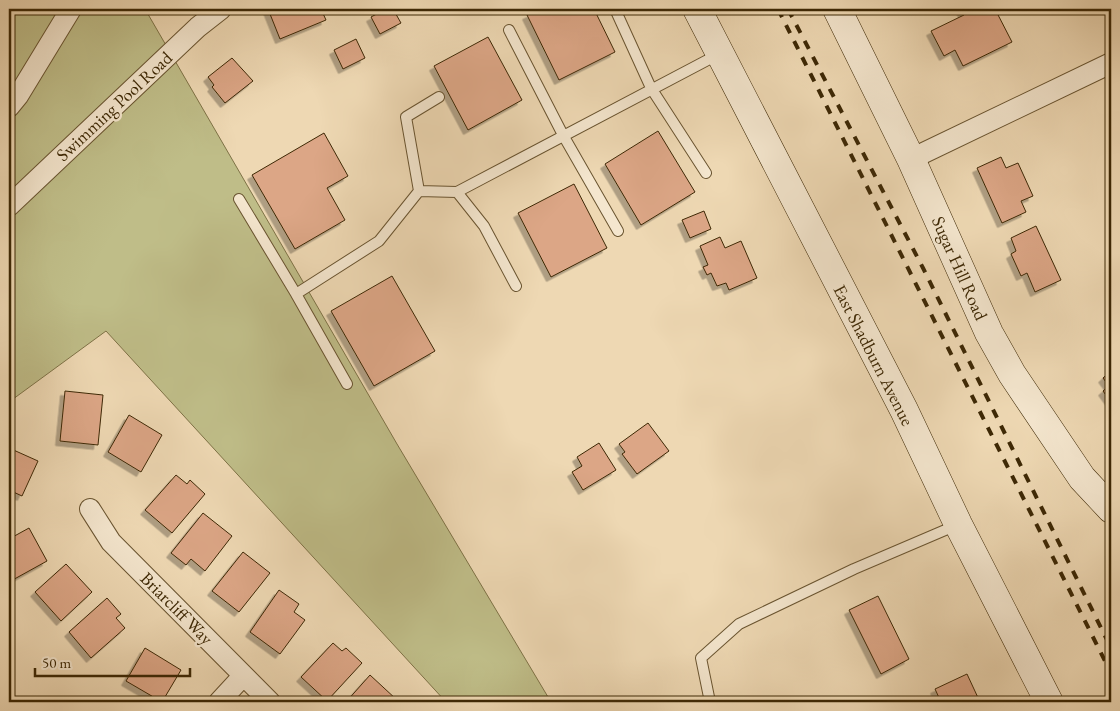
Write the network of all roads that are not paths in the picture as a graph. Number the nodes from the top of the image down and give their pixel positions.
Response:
1 (71, 9) edge
2 (221, 9) edge
3 (616, 9) edge
4 (697, 9) edge
5 (837, 9) edge
6 (509, 30) dead end
7 (720, 53) junction
8 (1111, 63) edge
9 (651, 88) junction
10 (439, 97) dead end
11 (9, 107) edge
12 (563, 135) junction
13 (911, 159) junction
14 (706, 173) dead end
15 (418, 191) junction
16 (457, 192) junction
17 (239, 199) dead end
18 (9, 206) edge
19 (618, 231) dead end
20 (516, 286) dead end
21 (296, 294) junction
22 (347, 384) dead end
23 (90, 509) dead end
24 (1111, 509) edge
25 (958, 524) junction
26 (243, 676) junction
27 (219, 702) edge
28 (270, 702) edge
29 (710, 702) edge
30 (1048, 702) edge

1 - 11 street
2 - 18 street, Swimming Pool Road
3 - 9 lane
4 - 7 street, East Shadburn Avenue
5 - 13 street, Sugar Hill Road
6 - 12 lane
7 - 9 lane
7 - 25 street, East Shadburn Avenue
8 - 13 street
9 - 12 lane
9 - 14 lane
10 - 15 lane
12 - 16 lane
12 - 19 lane
13 - 24 street, Sugar Hill Road
15 - 16 lane
15 - 21 lane
16 - 20 lane
17 - 21 lane
21 - 22 lane
23 - 26 street, Briarcliff Way
25 - 29 lane
25 - 30 street, East Shadburn Avenue
26 - 27 street
26 - 28 street, Briarcliff Way

